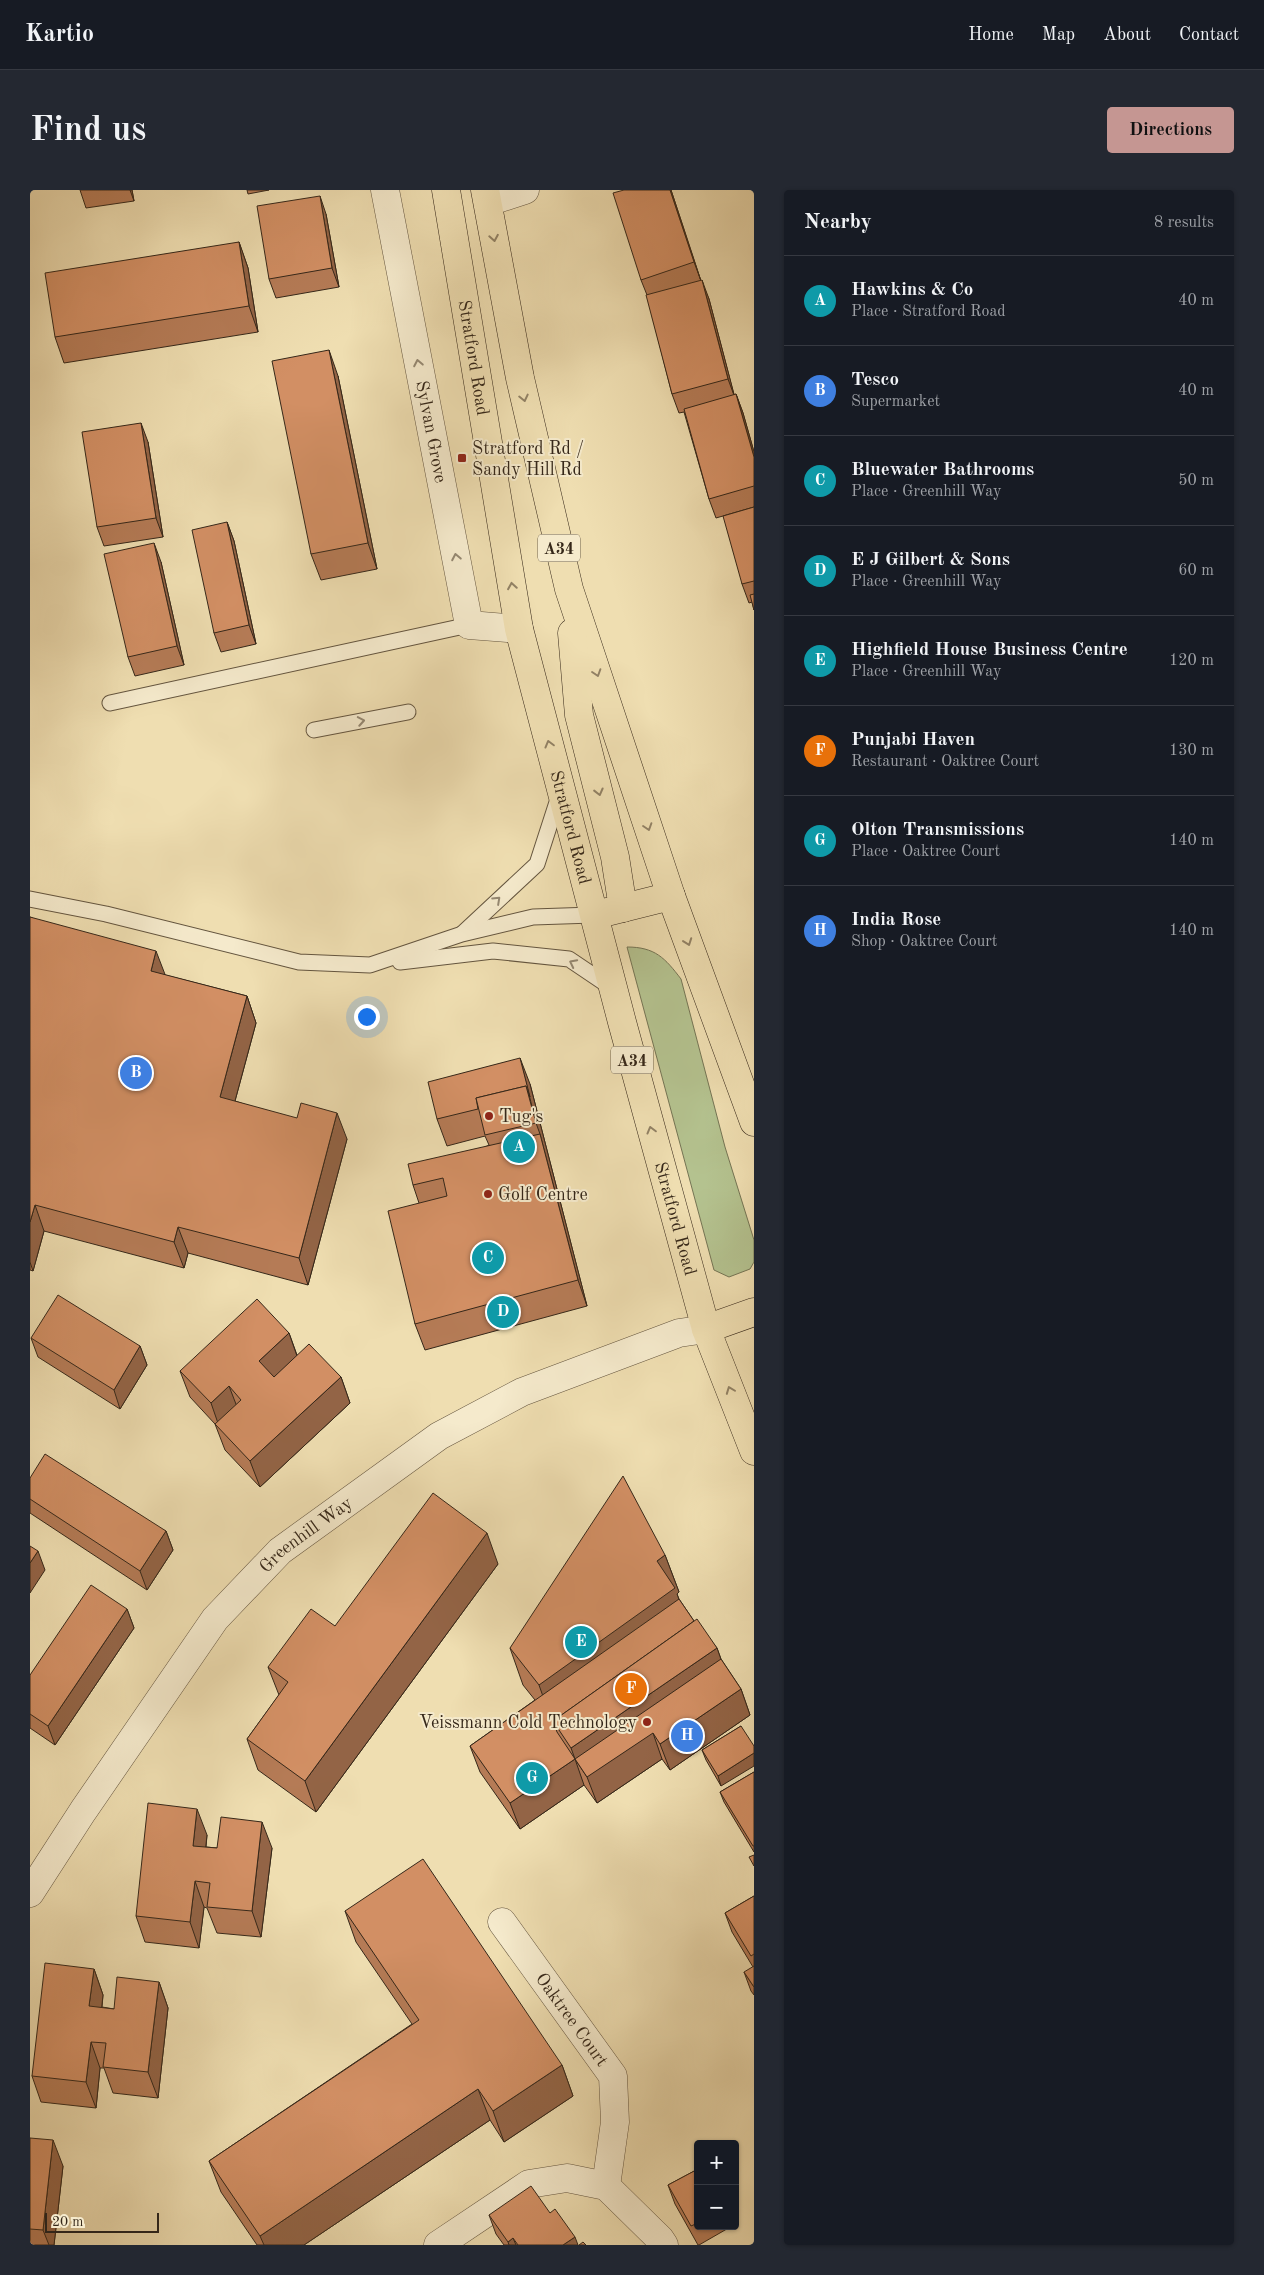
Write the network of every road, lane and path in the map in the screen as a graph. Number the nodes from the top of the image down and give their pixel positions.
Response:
1 (385, 190) edge
2 (446, 190) edge
3 (525, 190) edge
4 (486, 196) edge
5 (569, 589) junction
6 (469, 625) junction
7 (519, 629) junction
8 (110, 703) dead end
9 (408, 712) dead end
10 (314, 730) dead end
11 (561, 791) junction
12 (671, 896) junction
13 (30, 900) edge
14 (623, 908) junction
15 (593, 915) junction
16 (462, 934) junction
17 (370, 965) junction
18 (613, 989) junction
19 (754, 1122) edge
20 (754, 1312) edge
21 (706, 1329) junction
22 (754, 1452) edge
23 (30, 1893) edge
24 (502, 1922) dead end
25 (606, 2186) junction
26 (438, 2245) edge
27 (664, 2245) edge

6 -> 1 street, Sylvan Grove
7 -> 2 highway, Stratford Road / A34
3 - 4 street
4 -> 5 highway, A34
5 -> 12 highway, A34
5 -> 14 highway
6 - 7 street
6 - 8 lane
11 -> 7 highway, Stratford Road / A34
10 -> 9 lane
11 - 15 highway, Stratford Road / A34
16 -> 11 lane
12 - 14 highway
12 -> 19 highway, A34
13 - 17 lane
14 - 15 highway
15 - 16 lane
15 - 18 highway, Stratford Road / A34
16 - 17 lane
18 -> 17 lane
21 -> 18 highway, Stratford Road / A34
20 - 21 highway
22 -> 21 highway, Stratford Road / A34
21 - 23 street, Greenhill Way
24 - 25 street, Oaktree Court
25 - 26 street
25 - 27 street

